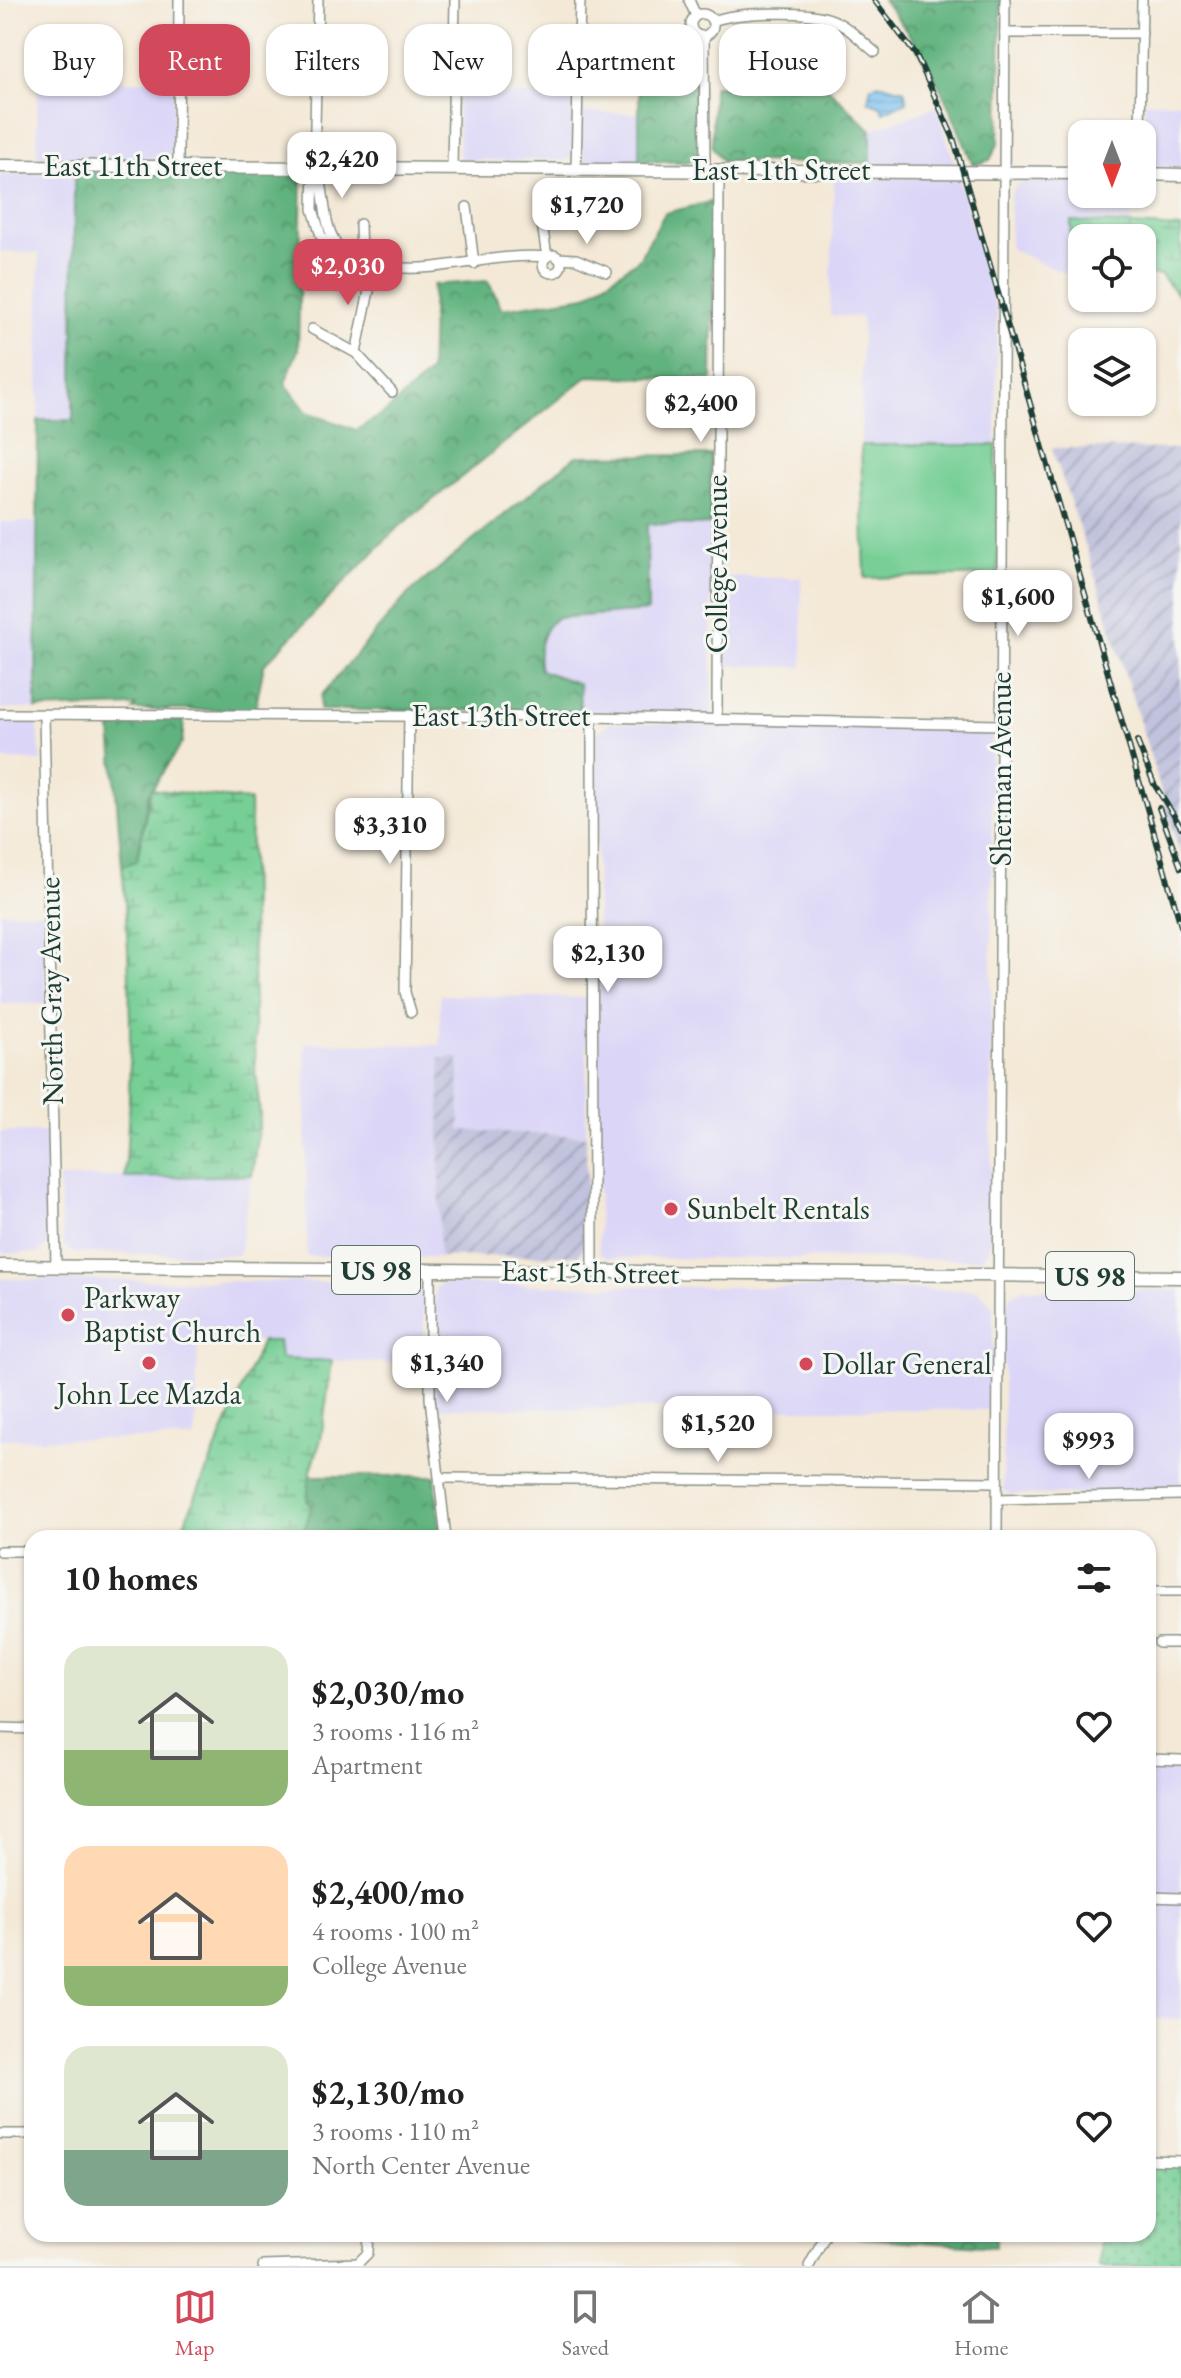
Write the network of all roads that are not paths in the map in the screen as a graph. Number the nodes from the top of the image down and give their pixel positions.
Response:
1 (179, 0) edge
2 (318, 0) edge
3 (455, 0) edge
4 (580, 0) edge
5 (689, 0) edge
6 (1005, 0) edge
7 (1142, 0) edge
8 (696, 16) junction
9 (713, 21) junction
10 (1005, 33) junction
11 (1142, 33) junction
12 (704, 36) junction
13 (875, 52) dead end
14 (1140, 120) edge
15 (178, 165) junction
16 (0, 166) edge
17 (317, 167) junction
18 (452, 167) junction
19 (576, 168) junction
20 (712, 169) junction
21 (1004, 172) junction
22 (1068, 173) edge
23 (1156, 174) edge
24 (1181, 175) edge
25 (467, 207) dead end
26 (540, 210) dead end
27 (360, 224) dead end
28 (361, 257) junction
29 (547, 257) junction
30 (558, 258) junction
31 (375, 262) junction
32 (474, 264) junction
33 (607, 272) dead end
34 (312, 329) dead end
35 (356, 353) junction
36 (392, 392) dead end
37 (0, 714) edge
38 (44, 715) junction
39 (409, 715) junction
40 (592, 717) junction
41 (717, 720) junction
42 (1001, 725) junction
43 (411, 1012) dead end
44 (0, 1266) edge
45 (56, 1266) junction
46 (430, 1270) junction
47 (593, 1272) junction
48 (998, 1275) junction
49 (1181, 1277) edge
50 (440, 1478) junction
51 (997, 1482) junction
52 (1181, 1495) edge
53 (997, 1499) junction
54 (445, 1530) edge
55 (997, 1530) edge
56 (0, 1551) edge
57 (24, 1551) edge
58 (1156, 1591) edge
59 (1181, 1591) edge
60 (1159, 1643) dead end
61 (1181, 1643) edge
62 (0, 1728) edge
63 (24, 1729) edge
64 (1156, 1759) edge
65 (1181, 1760) edge
66 (1156, 1897) edge
67 (1181, 1898) edge
68 (0, 2134) edge
69 (24, 2134) edge
70 (1156, 2160) edge
71 (1181, 2161) edge
72 (369, 2242) edge
73 (822, 2242) edge
74 (263, 2266) edge
75 (809, 2266) edge

1 - 15 street
2 - 17 street
3 - 18 street
4 - 19 street
5 - 8 street
6 - 10 street, Sherman Avenue
7 - 11 street
8 - 9 street
8 - 12 street
9 - 12 street
9 - 13 street
10 - 11 street
10 - 21 street, Sherman Avenue
11 - 14 street
12 - 20 street, College Avenue
15 - 16 main road, East 11th Street
15 - 17 main road, East 11th Street
17 - 18 main road, East 11th Street
17 - 28 street
18 - 19 main road, East 11th Street
19 - 20 main road, East 11th Street
20 - 21 main road, East 11th Street
20 - 41 street, College Avenue
21 - 22 main road, East 11th Street
21 - 42 street, Sherman Avenue
23 - 24 main road
25 - 32 street
26 - 29 street
27 - 28 street
28 - 31 street
29 - 30 street
29 - 30 street
29 - 32 street
30 - 33 street
31 - 32 street
31 - 35 street
34 - 35 street
35 - 36 street
37 - 38 street, East 13th Street
38 - 39 street, East 13th Street
38 - 45 street, North Gray Avenue
39 - 40 street, East 13th Street
39 - 43 street
40 - 41 street, East 13th Street
40 - 47 street
41 - 42 street, East 13th Street
42 - 48 street, Sherman Avenue
44 - 45 main road, East 15th Street / US 98
45 - 46 main road, East 15th Street / US 98
46 - 47 main road, East 15th Street / US 98
46 - 50 street
47 - 48 main road, East 15th Street / US 98
48 - 49 main road, East 15th Street / US 98
48 - 51 street, Sherman Avenue
50 - 51 street
50 - 54 street
51 - 53 street, Sherman Avenue
52 - 53 street
53 - 55 street, Sherman Avenue
56 - 57 street
58 - 59 street
60 - 61 street
62 - 63 street
64 - 65 street
66 - 67 street
68 - 69 street
70 - 71 street
72 - 74 street
73 - 75 street

